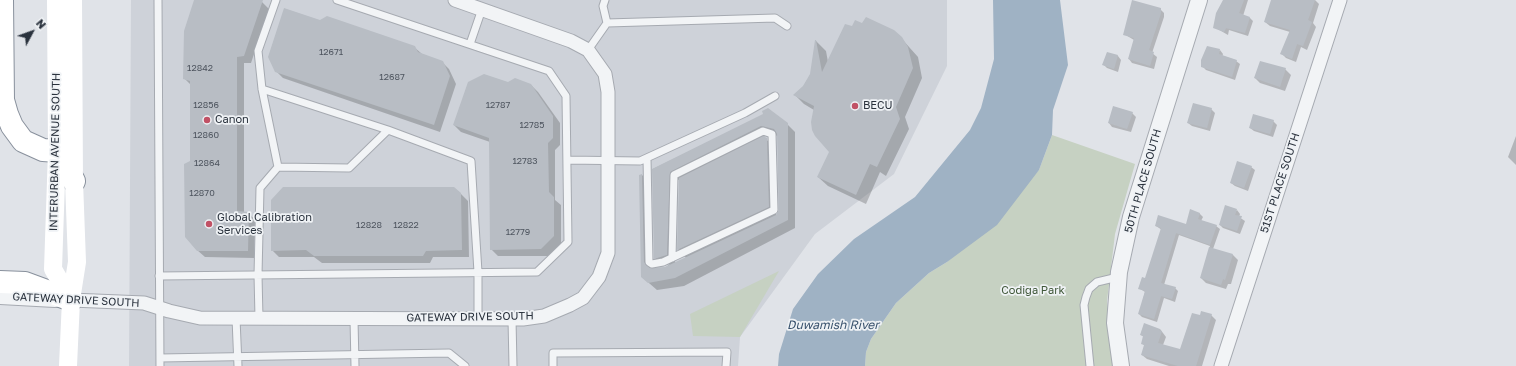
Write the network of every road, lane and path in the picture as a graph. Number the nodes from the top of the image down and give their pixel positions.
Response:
1 (2, 0) edge
2 (56, 0) edge
3 (73, 0) edge
4 (158, 0) edge
5 (276, 0) edge
6 (337, 0) edge
7 (455, 0) edge
8 (605, 0) edge
9 (1198, 0) edge
10 (1340, 0) edge
11 (482, 9) junction
12 (607, 23) junction
13 (787, 26) dead end
14 (470, 44) junction
15 (588, 50) junction
16 (262, 89) junction
17 (775, 96) dead end
18 (388, 130) junction
19 (57, 151) junction
20 (647, 158) junction
21 (567, 160) junction
22 (609, 161) junction
23 (278, 167) junction
24 (74, 180) junction
25 (672, 258) junction
26 (478, 272) junction
27 (258, 275) junction
28 (159, 276) junction
29 (1118, 277) junction
30 (0, 282) edge
31 (0, 296) edge
32 (71, 300) junction
33 (159, 308) junction
34 (236, 318) junction
35 (259, 318) junction
36 (354, 319) junction
37 (478, 319) junction
38 (512, 319) junction
39 (355, 354) junction
40 (238, 356) junction
41 (160, 358) junction
42 (68, 366) edge
43 (160, 366) edge
44 (238, 366) edge
45 (355, 366) edge
46 (465, 366) edge
47 (513, 366) edge
48 (553, 366) edge
49 (726, 366) edge
50 (1090, 366) edge
51 (1121, 366) edge
52 (1221, 366) edge

1 - 19 highway
2 - 19 main road, INTERURBAN AVENUE SOUTH
3 - 24 main road, INTERURBAN AVENUE SOUTH
4 - 28 lane
5 - 16 lane
6 - 14 lane
7 - 11 street, GATEWAY DRIVE SOUTH
8 - 12 lane
9 - 29 street, 50TH PLACE SOUTH
10 - 52 street, 51ST PLACE SOUTH
11 - 14 lane
11 - 15 street, GATEWAY DRIVE SOUTH
12 - 13 lane
12 - 15 lane
14 - 21 lane
15 - 22 street, GATEWAY DRIVE SOUTH
16 - 18 lane
16 - 23 lane
17 - 20 lane
18 - 23 lane
18 - 26 lane
19 - 24 highway
19 - 32 main road, INTERURBAN AVENUE SOUTH
20 - 22 lane
20 - 25 lane
21 - 22 lane
21 - 26 lane
22 - 38 street, GATEWAY DRIVE SOUTH
23 - 27 lane
24 - 32 main road, INTERURBAN AVENUE SOUTH
25 - 25 lane
26 - 27 lane
26 - 37 lane
27 - 28 lane
27 - 35 lane
28 - 33 lane
29 - 50 lane
29 - 51 street, 50TH PLACE SOUTH
30 - 32 highway
31 - 32 street, GATEWAY DRIVE SOUTH
32 - 33 street, GATEWAY DRIVE SOUTH
32 - 42 main road, INTERURBAN AVENUE SOUTH
33 - 34 street, GATEWAY DRIVE SOUTH
33 - 41 lane
34 - 35 street, GATEWAY DRIVE SOUTH
34 - 40 lane
35 - 36 street, GATEWAY DRIVE SOUTH
36 - 37 street, GATEWAY DRIVE SOUTH
36 - 39 lane
37 - 38 street, GATEWAY DRIVE SOUTH
38 - 47 lane
39 - 40 lane
39 - 45 lane
39 - 46 lane
40 - 41 lane
40 - 44 lane
41 - 43 lane
48 - 49 lane

